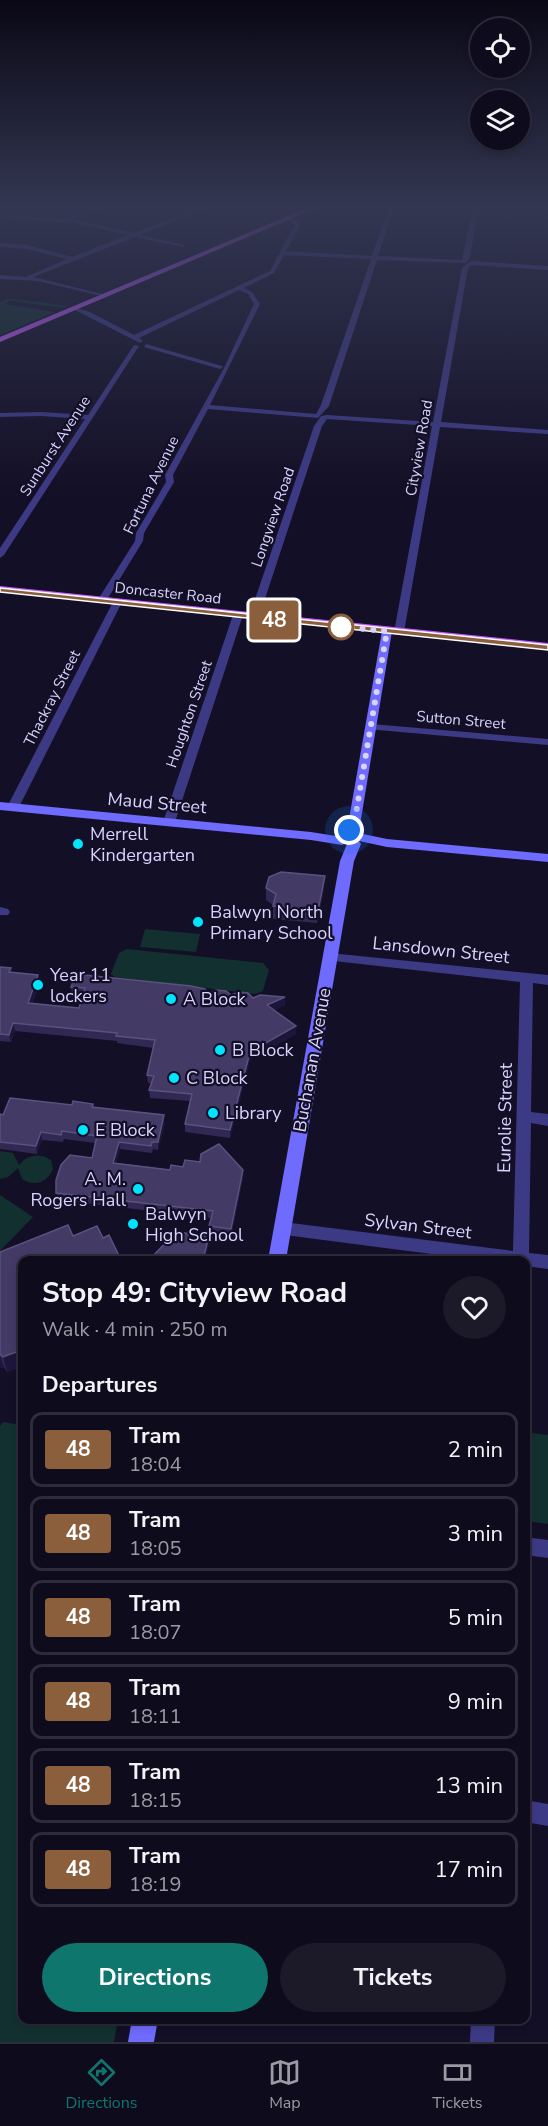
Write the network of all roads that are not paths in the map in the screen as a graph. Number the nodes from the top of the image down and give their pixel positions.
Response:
1 (91, 301) edge
2 (218, 301) edge
3 (255, 301) edge
4 (360, 301) edge
5 (459, 301) edge
6 (75, 308) junction
7 (0, 340) edge
8 (139, 346) junction
9 (223, 368) junction
10 (205, 407) junction
11 (2, 416) edge
12 (322, 416) junction
13 (90, 417) junction
14 (437, 424) junction
15 (548, 432) edge
16 (0, 555) edge
17 (0, 589) edge
18 (102, 601) junction
19 (117, 602) junction
20 (238, 615) junction
21 (254, 617) junction
22 (393, 631) junction
23 (548, 646) edge
24 (371, 727) junction
25 (548, 742) edge
26 (6, 806) edge
27 (169, 822) junction
28 (350, 839) junction
29 (548, 858) edge
30 (330, 957) junction
31 (528, 978) junction
32 (548, 980) edge
33 (525, 1117) junction
34 (548, 1120) edge
35 (283, 1229) junction
36 (278, 1256) edge
37 (497, 1256) edge
38 (521, 1256) edge
39 (530, 1260) edge
40 (548, 1262) edge
41 (530, 1547) edge
42 (548, 1549) edge
43 (530, 1812) edge
44 (548, 1815) edge
45 (144, 2024) edge
46 (483, 2024) edge
47 (141, 2042) edge
48 (482, 2042) edge

1 - 6 main road
2 - 8 street
3 - 9 street, Fortuna Avenue
4 - 12 street, Longview Road
5 - 14 street, Cityview Road
6 - 7 main road
6 - 8 street
8 - 9 street
8 - 13 street, Sunburst Avenue
9 - 10 street, Fortuna Avenue
10 - 12 street
10 - 18 street, Fortuna Avenue
11 - 13 street
12 - 14 street
12 - 21 street, Longview Road
13 - 16 street, Sunburst Avenue
14 - 15 street
14 - 22 street, Cityview Road
17 - 18 main road, Doncaster Road
18 - 19 main road, Doncaster Road
19 - 20 main road, Doncaster Road
19 - 26 street, Thackray Street
20 - 21 main road, Doncaster Road
20 - 27 street, Houghton Street
21 - 22 main road, Doncaster Road
22 - 23 main road, Doncaster Road
22 - 24 street, Buchanan Avenue
24 - 25 street, Sutton Street
24 - 28 street, Buchanan Avenue
26 - 27 street, Maud Street
27 - 28 street, Maud Street
28 - 29 street, Maud Street
28 - 30 street, Buchanan Avenue
30 - 31 street, Lansdown Street
30 - 35 street, Buchanan Avenue
31 - 32 street, Lansdown Street
31 - 33 street, Eurolie Street
33 - 34 street
33 - 38 street, Eurolie Street
35 - 36 street, Buchanan Avenue
35 - 37 street, Sylvan Street
39 - 40 street, Sylvan Street
41 - 42 street
43 - 44 street
45 - 47 street
46 - 48 street

